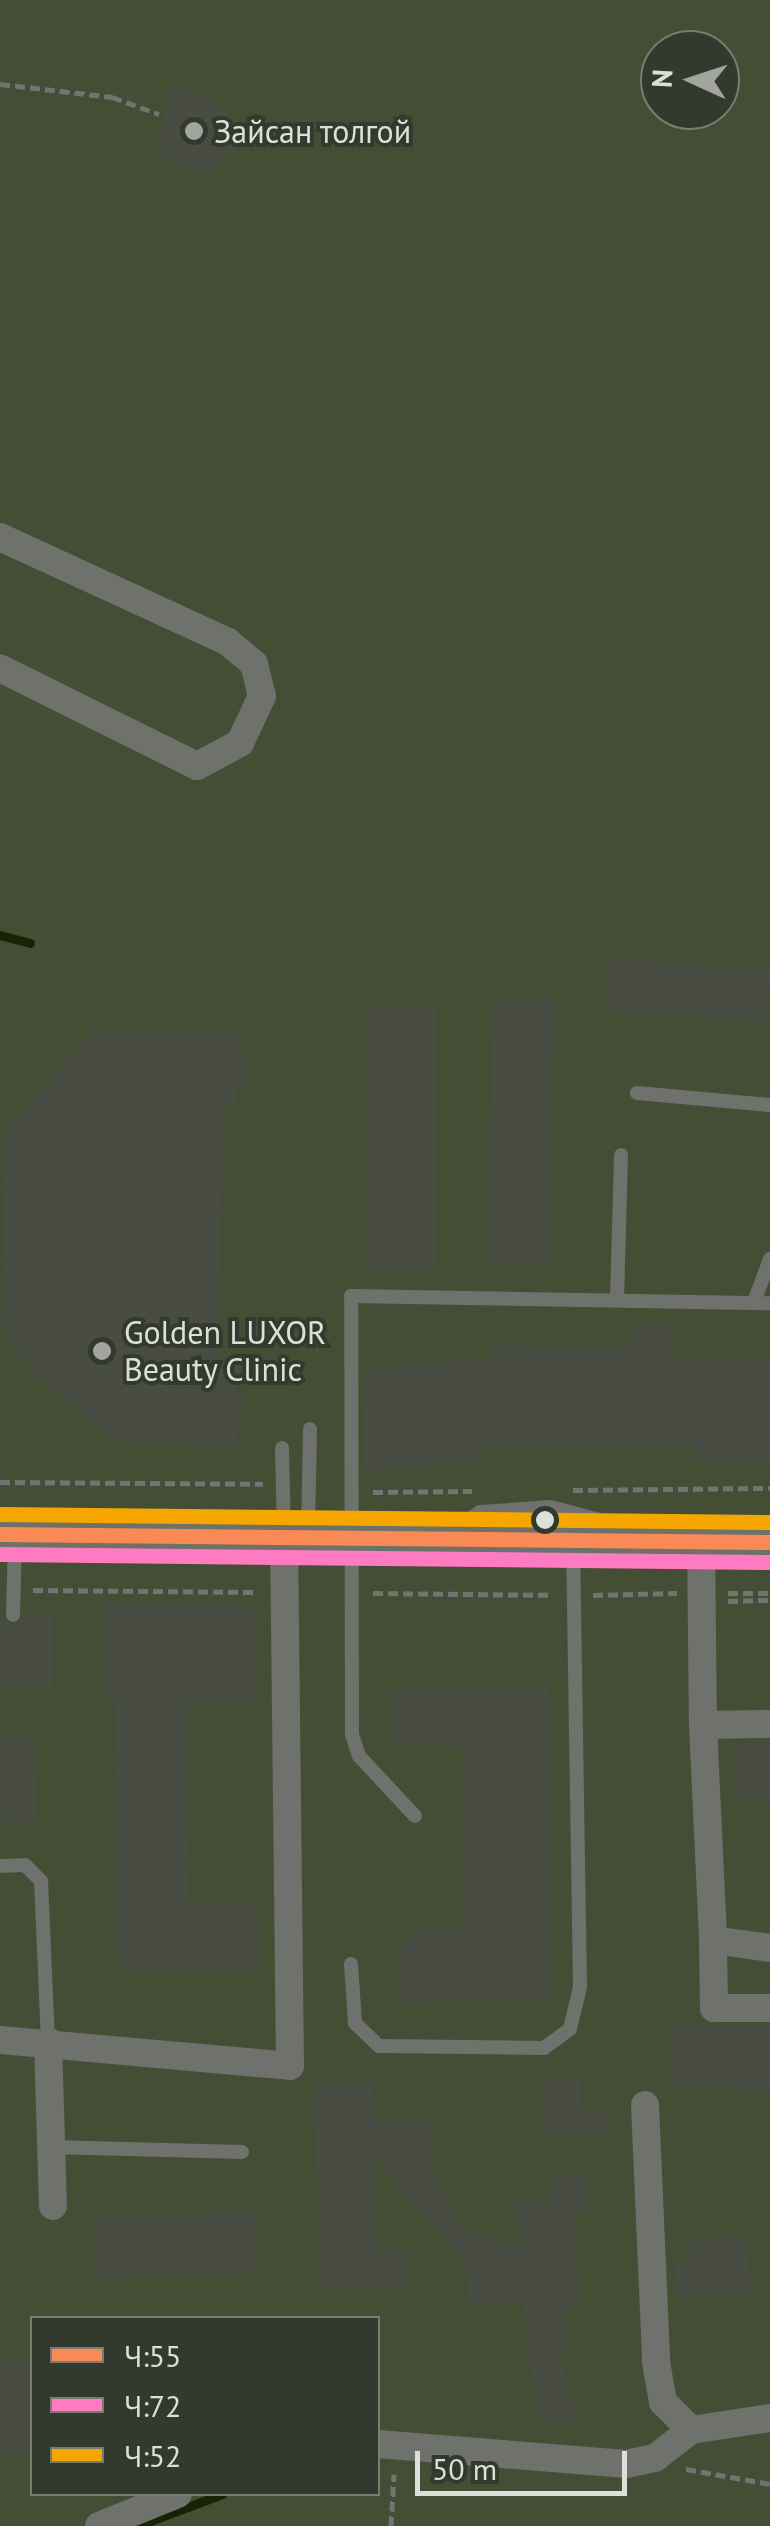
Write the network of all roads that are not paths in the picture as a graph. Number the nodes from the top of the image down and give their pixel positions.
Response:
1 (0, 536) edge
2 (0, 668) edge
3 (637, 1093) dead end
4 (770, 1104) edge
5 (621, 1155) dead end
6 (770, 1258) edge
7 (617, 1300) junction
8 (762, 1302) edge
9 (310, 1430) dead end
10 (282, 1448) dead end
11 (323, 1524) junction
12 (8, 1534) edge
13 (445, 1536) junction
14 (573, 1538) junction
15 (688, 1540) junction
16 (764, 1546) edge
17 (13, 1615) dead end
18 (770, 1724) edge
19 (703, 1725) junction
20 (414, 1816) dead end
21 (0, 1866) edge
22 (713, 1940) junction
23 (770, 1948) edge
24 (351, 1964) dead end
25 (770, 2008) edge
26 (0, 2040) edge
27 (48, 2041) junction
28 (646, 2105) dead end
29 (49, 2147) junction
30 (242, 2152) dead end
31 (53, 2206) dead end
32 (770, 2418) edge
33 (692, 2430) junction
34 (387, 2443) edge
35 (173, 2496) edge
36 (99, 2526) edge

1 - 2 street
3 - 4 lane
5 - 7 lane
6 - 8 lane
7 - 8 lane
7 - 11 lane
9 - 11 lane
10 - 11 lane
11 - 12 main road
11 - 13 main road
11 - 20 lane
11 - 27 street
12 - 17 lane
13 - 14 main road
13 - 15 lane
14 - 15 main road
14 - 24 lane
15 - 16 main road
15 - 19 street
18 - 19 street
19 - 22 street
21 - 27 lane
22 - 23 street
22 - 25 street
26 - 27 street
27 - 29 street
28 - 33 street
29 - 30 lane
29 - 31 street
32 - 33 street
33 - 34 street
35 - 36 street

